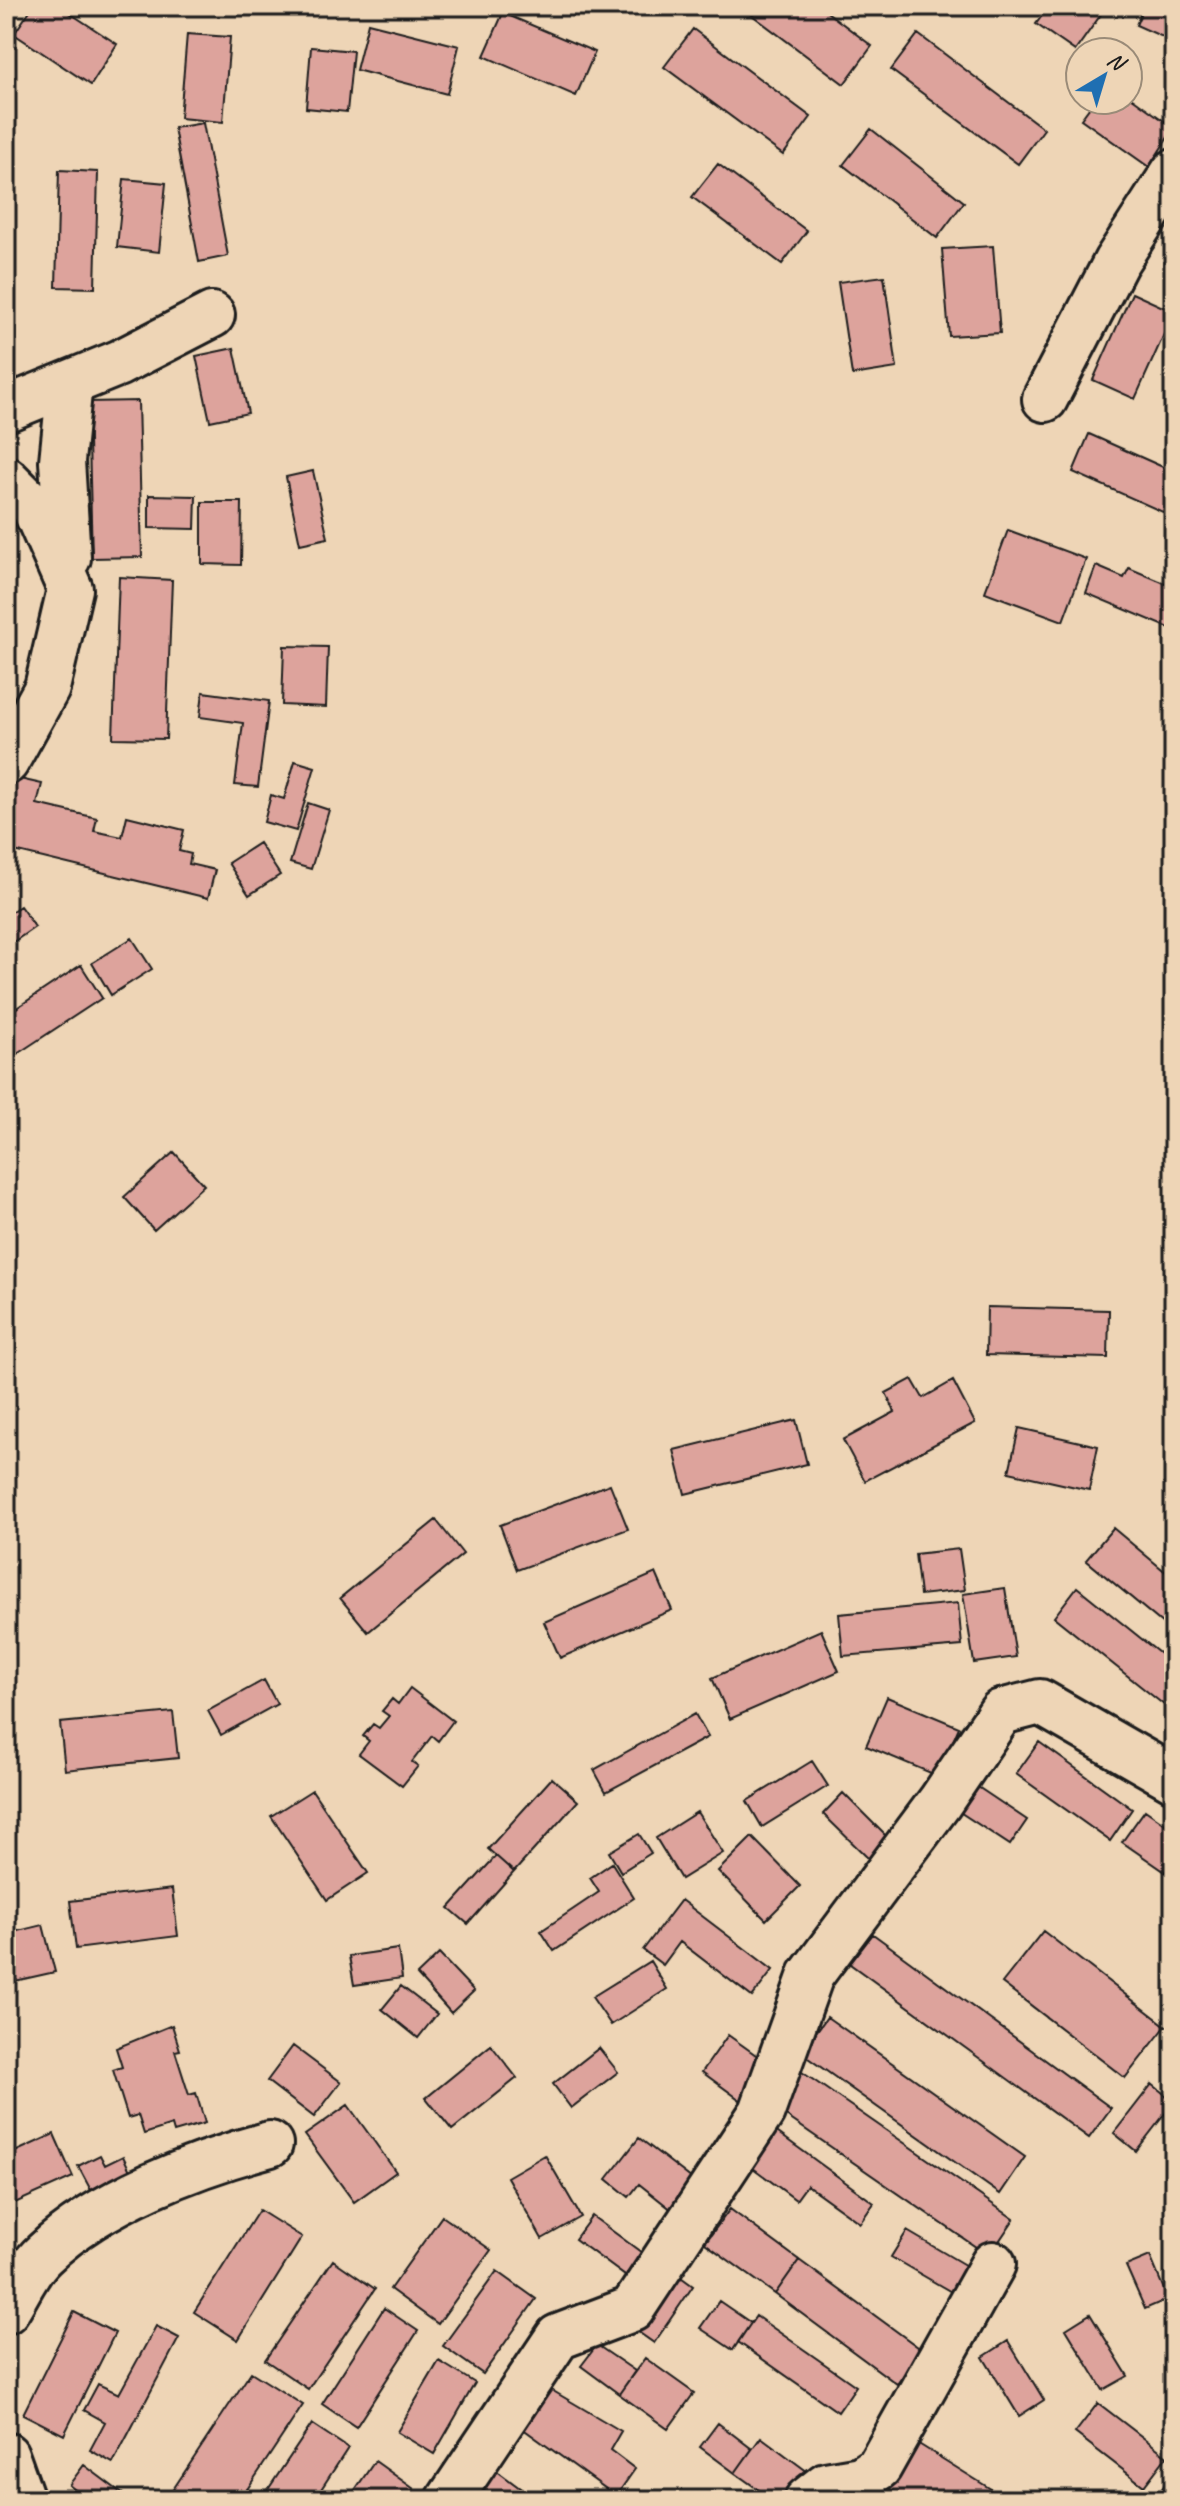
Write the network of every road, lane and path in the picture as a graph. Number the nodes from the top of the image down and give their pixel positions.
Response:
1 (1174, 172) edge
2 (212, 315) dead end
3 (70, 383) junction
4 (1045, 399) dead end
5 (6, 409) edge
6 (6, 479) edge
7 (70, 589) junction
8 (6, 762) edge
9 (1174, 1779) edge
10 (270, 2144) dead end
11 (993, 2264) dead end
12 (6, 2311) edge
13 (6, 2455) edge
14 (22, 2500) edge
15 (449, 2500) edge
16 (807, 2500) edge

1 - 4 street
2 - 3 street
3 - 5 street
3 - 7 street
6 - 7 street
7 - 8 street
9 - 15 street
10 - 12 street
11 - 16 street
13 - 14 street

